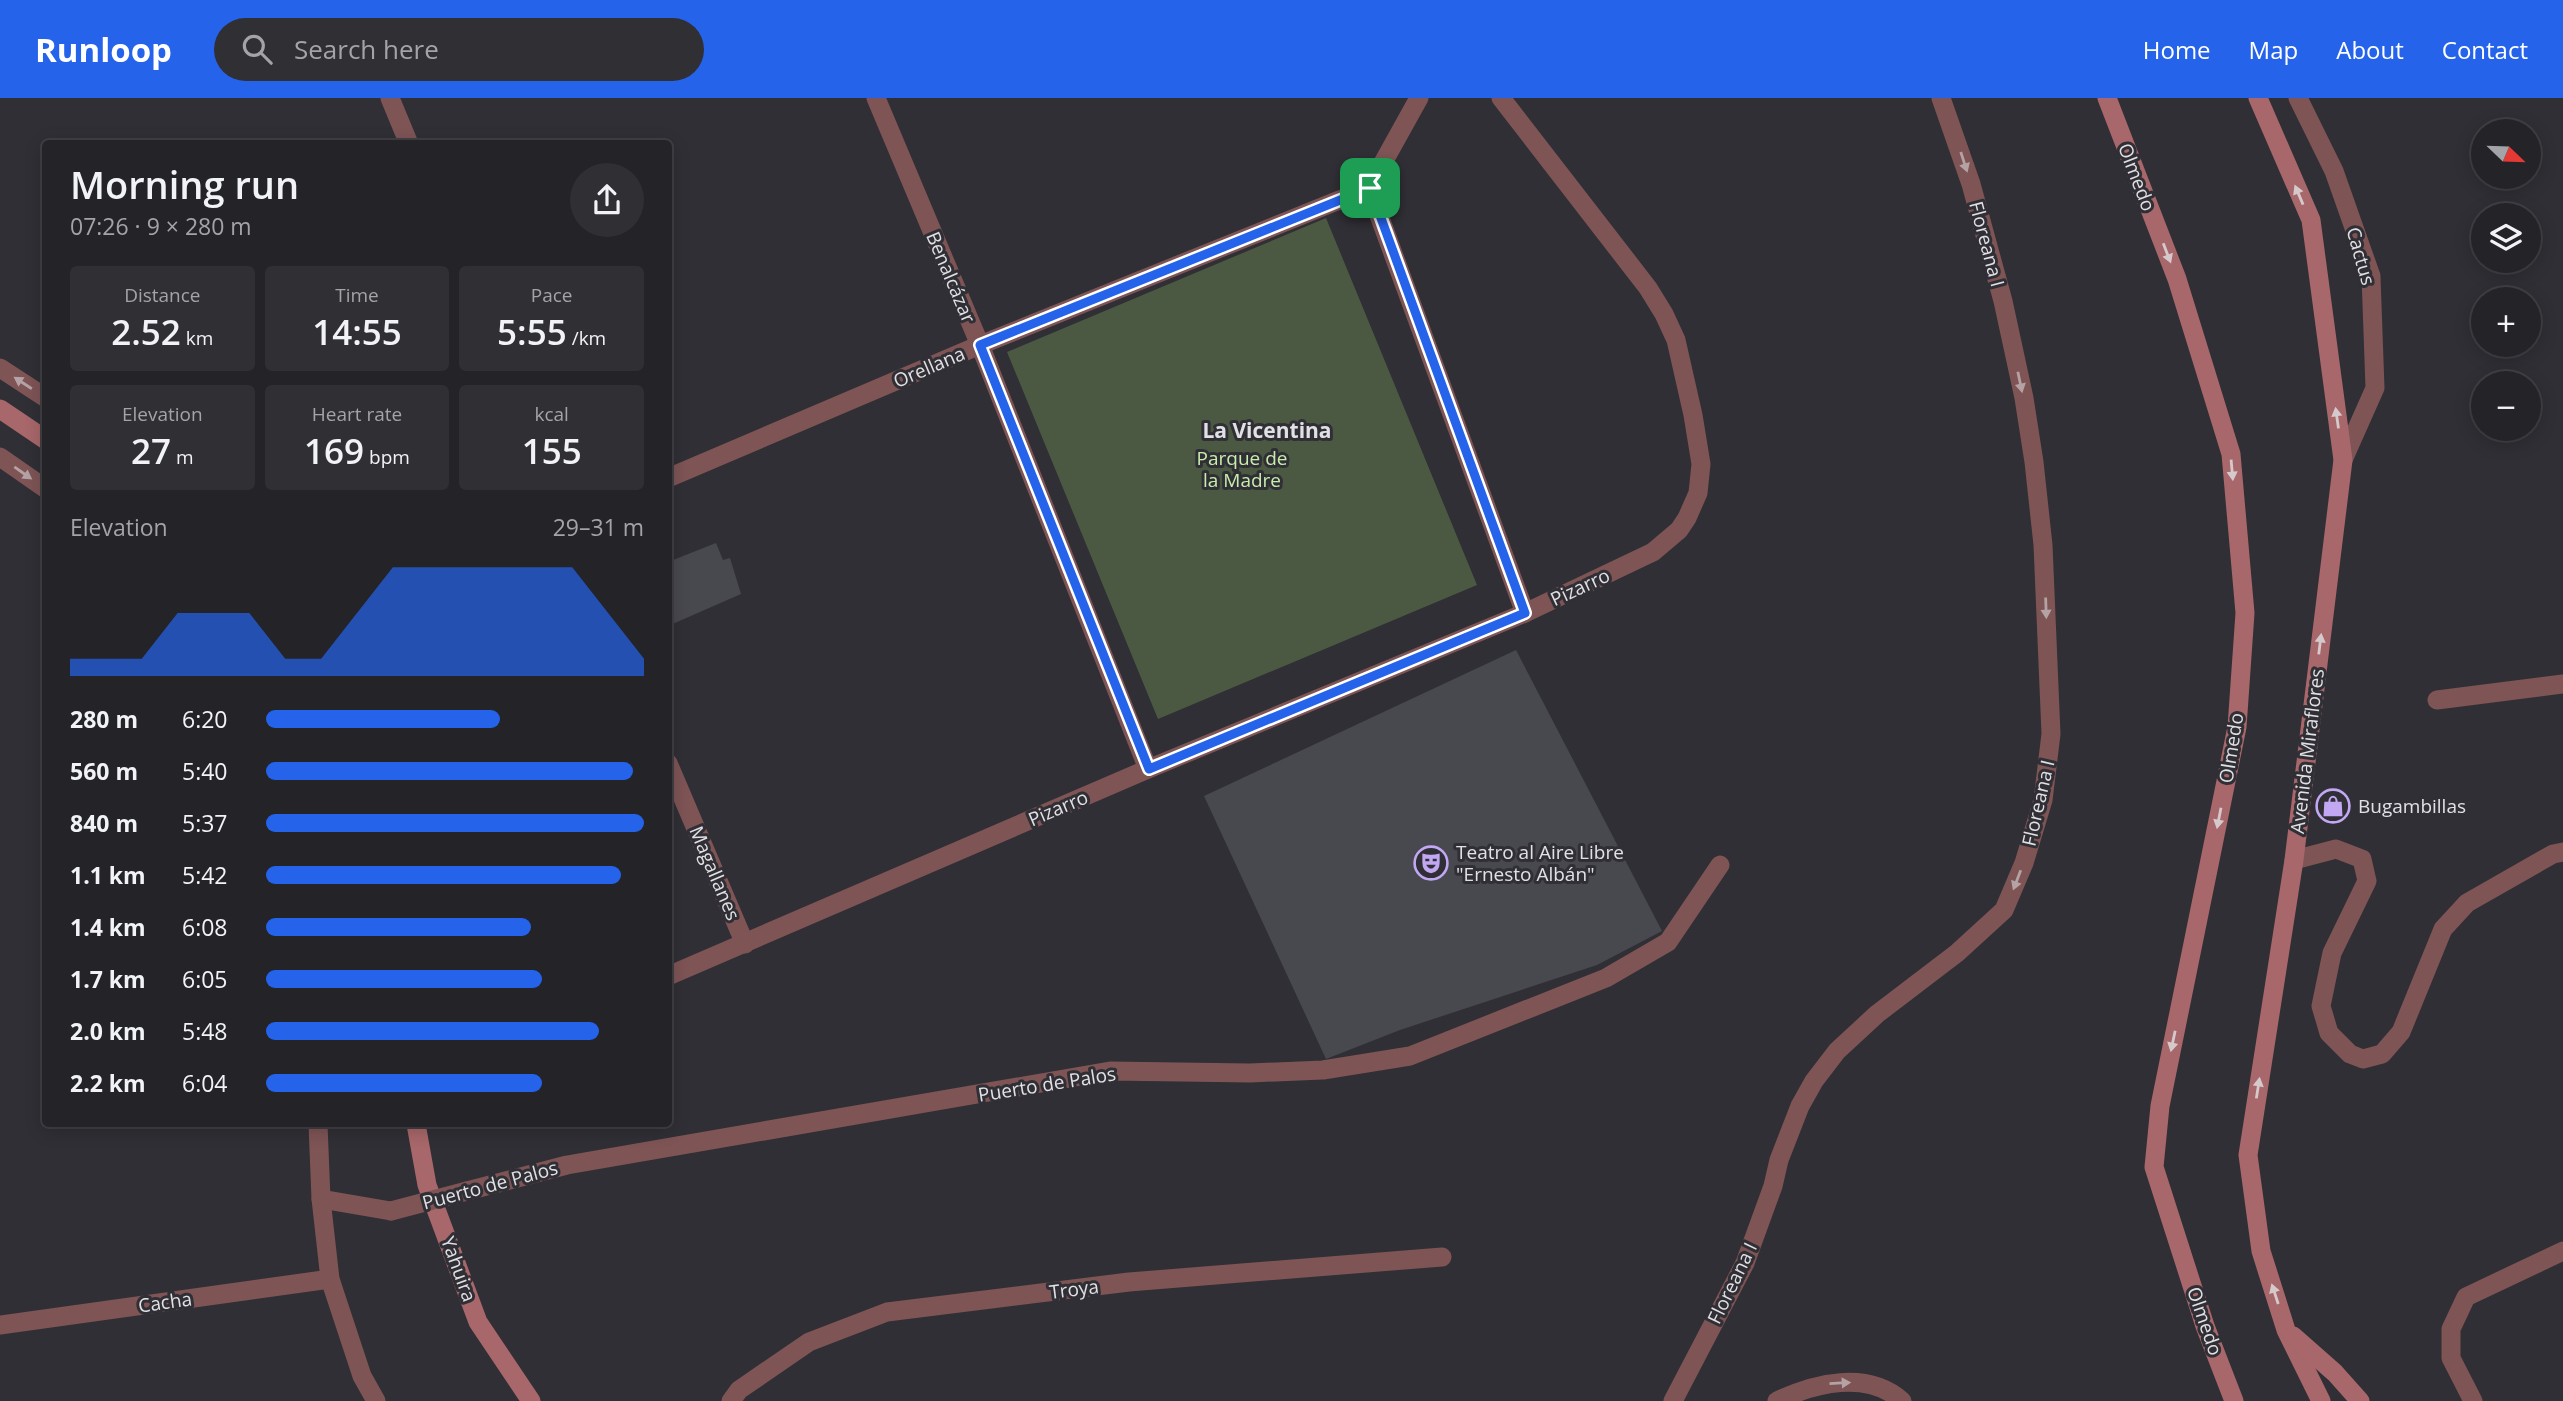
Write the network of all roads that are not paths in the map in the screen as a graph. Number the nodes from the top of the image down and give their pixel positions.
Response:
1 (390, 98) edge
2 (876, 98) edge
3 (1419, 98) edge
4 (1501, 98) edge
5 (1941, 98) edge
6 (2107, 98) edge
7 (2258, 98) edge
8 (2298, 98) edge
9 (407, 140) edge
10 (1370, 188) junction
11 (980, 345) junction
12 (0, 368) edge
13 (42, 395) edge
14 (0, 410) edge
15 (42, 436) edge
16 (0, 457) edge
17 (2343, 460) junction
18 (672, 476) edge
19 (42, 486) edge
20 (1525, 613) junction
21 (2563, 684) edge
22 (2437, 700) dead end
23 (1149, 769) junction
24 (672, 772) edge
25 (2563, 852) edge
26 (2294, 859) junction
27 (1720, 865) dead end
28 (745, 944) junction
29 (672, 974) edge
30 (318, 1127) edge
31 (417, 1127) edge
32 (321, 1199) junction
33 (2563, 1251) edge
34 (1442, 1257) dead end
35 (330, 1279) junction
36 (0, 1325) edge
37 (2286, 1330) junction
38 (362, 1376) junction
39 (365, 1401) edge
40 (376, 1401) edge
41 (531, 1401) edge
42 (731, 1401) edge
43 (1672, 1401) edge
44 (1777, 1401) edge
45 (1902, 1401) edge
46 (2234, 1401) edge
47 (2321, 1401) edge
48 (2360, 1401) edge
49 (2473, 1401) edge

1 - 9 street
2 - 11 street, Benalcázar
3 - 10 street
4 - 20 street, Pizarro
5 -> 43 street, Floreana I
6 -> 46 main road, Olmedo
17 -> 7 main road, Avenida Miraflores
8 - 17 street, Cactus
10 - 11 street, Orellana
10 - 20 street
11 - 18 street, Orellana
11 - 23 street, Benalcázar
13 -> 12 street
14 - 15 main road
16 -> 19 street
26 -> 17 main road, Avenida Miraflores
20 - 23 street, Pizarro
21 - 22 street
23 - 28 street, Pizarro
24 - 28 street, Magallanes
25 - 26 street
37 -> 26 main road, Avenida Miraflores
27 - 32 street, Puerto de Palos, bridge
28 - 29 street, Pizarro
30 - 32 street
31 - 41 main road, Yahuira
32 - 35 street
33 - 49 street
34 - 42 street, Troya
35 - 36 street, Cacha
35 - 38 street
37 - 47 main road, Avenida Miraflores
37 - 48 main road
38 - 39 street
38 - 40 street
44 -> 45 street

